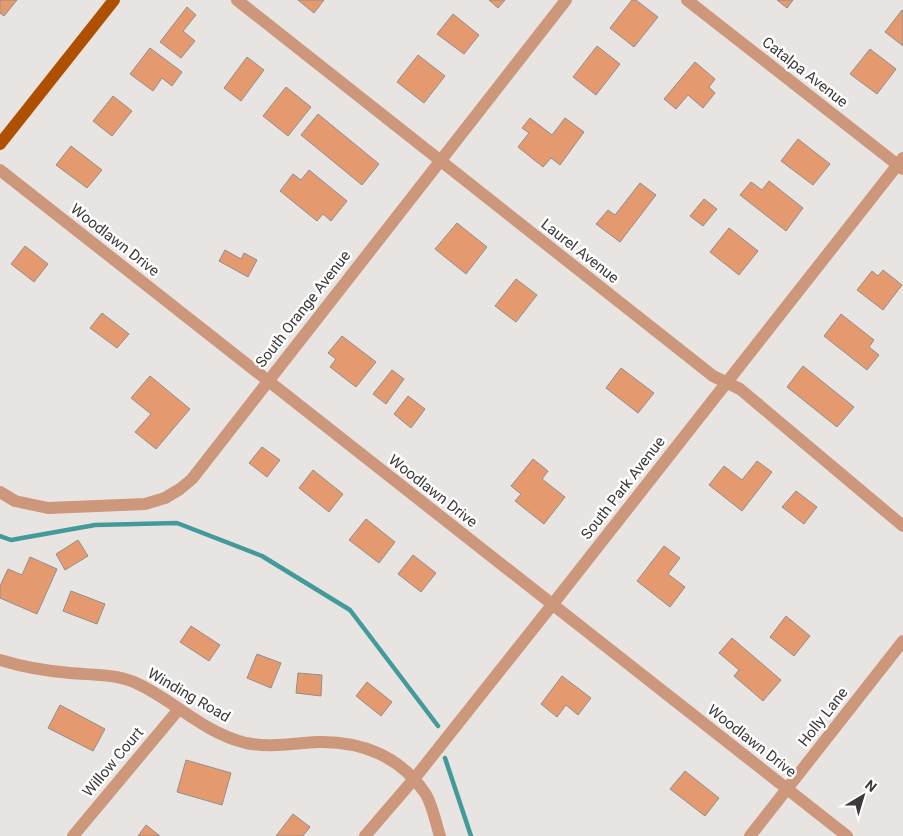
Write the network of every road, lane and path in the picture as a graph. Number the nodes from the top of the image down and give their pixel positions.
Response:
1 (114, 0) edge
2 (237, 0) edge
3 (566, 0) edge
4 (688, 0) edge
5 (0, 144) edge
6 (440, 160) junction
7 (901, 164) edge
8 (0, 170) edge
9 (268, 381) junction
10 (726, 382) junction
11 (0, 492) edge
12 (903, 526) edge
13 (552, 605) junction
14 (903, 642) edge
15 (0, 660) edge
16 (178, 709) junction
17 (414, 779) junction
18 (787, 789) junction
19 (73, 836) edge
20 (365, 836) edge
21 (440, 836) edge
22 (750, 836) edge
23 (847, 836) edge

1 - 5 main road
2 - 6 street, Laurel Avenue
3 - 6 street, South Orange Avenue
4 - 7 street, Catalpa Avenue
6 - 9 street, South Orange Avenue
6 - 10 street, Laurel Avenue
7 - 10 street, South Park Avenue
8 - 9 street, Woodlawn Drive
9 - 11 street, South Orange Avenue
9 - 13 street, Woodlawn Drive
10 - 12 street, Laurel Avenue
10 - 13 street, South Park Avenue
13 - 17 street, South Park Avenue
13 - 18 street, Woodlawn Drive
14 - 18 street, Holly Lane
15 - 16 street, Winding Road
16 - 17 street, Winding Road
16 - 19 street, Willow Court
17 - 20 street, South Park Avenue
17 - 21 street, Winding Road
18 - 22 street, Holly Lane
18 - 23 street, Woodlawn Drive

